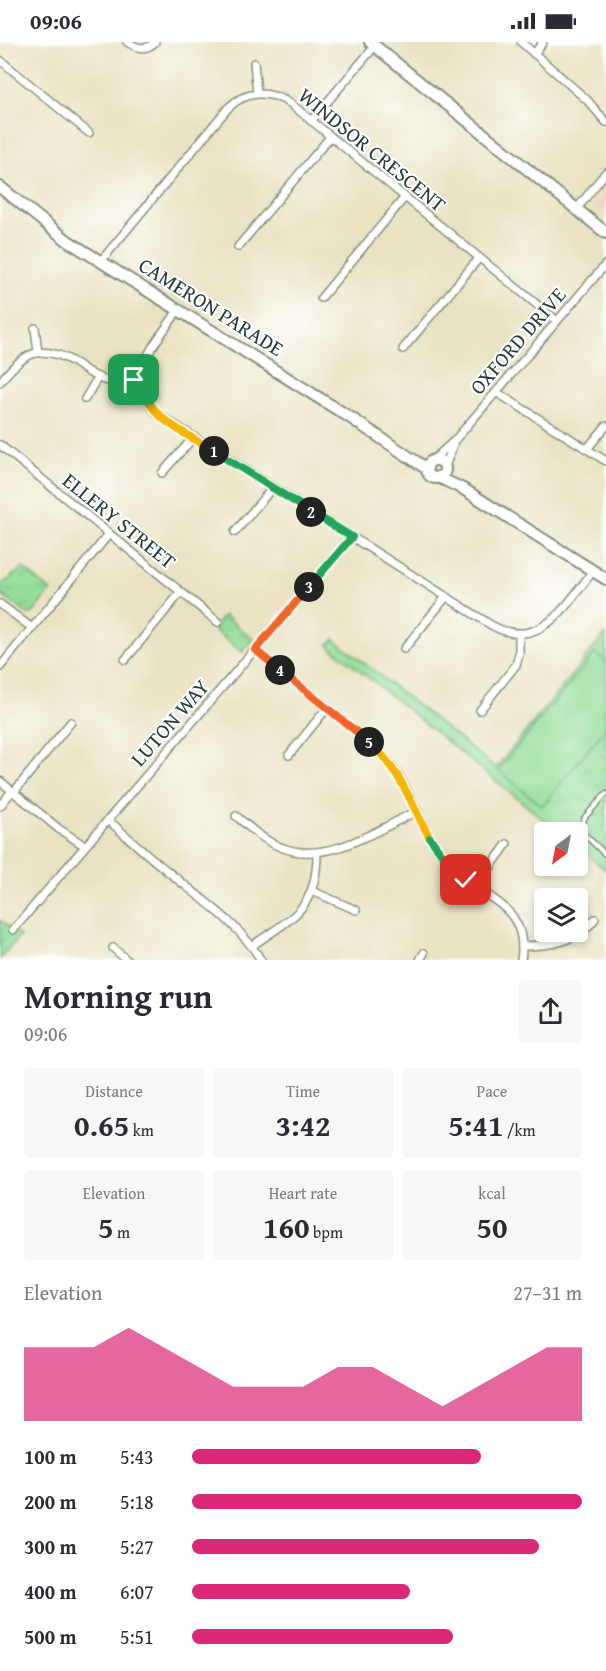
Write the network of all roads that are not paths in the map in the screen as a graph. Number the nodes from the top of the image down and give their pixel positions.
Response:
1 (127, 42) edge
2 (155, 42) edge
3 (521, 42) edge
4 (543, 42) edge
5 (373, 44) edge
6 (534, 54) junction
7 (0, 60) edge
8 (254, 63) dead end
9 (257, 93) junction
10 (311, 121) junction
11 (606, 122) edge
12 (89, 133) dead end
13 (330, 137) junction
14 (606, 172) edge
15 (0, 187) edge
16 (405, 197) junction
17 (576, 210) junction
18 (606, 234) edge
19 (238, 247) dead end
20 (479, 258) junction
21 (101, 261) junction
22 (606, 264) edge
23 (321, 298) dead end
24 (176, 309) junction
25 (557, 321) junction
26 (35, 327) dead end
27 (403, 349) dead end
28 (38, 353) junction
29 (98, 377) junction
30 (141, 379) junction
31 (0, 382) edge
32 (496, 392) junction
33 (85, 399) dead end
34 (606, 426) edge
35 (193, 438) junction
36 (455, 440) junction
37 (0, 445) edge
38 (587, 449) junction
39 (606, 461) edge
40 (430, 464) junction
41 (443, 471) junction
42 (162, 473) dead end
43 (273, 487) junction
44 (235, 532) dead end
45 (110, 534) junction
46 (352, 537) junction
47 (593, 571) junction
48 (606, 579) edge
49 (181, 592) junction
50 (446, 597) junction
51 (0, 604) edge
52 (218, 622) dead end
53 (32, 628) junction
54 (519, 633) junction
55 (404, 649) dead end
56 (255, 650) junction
57 (124, 660) dead end
58 (0, 667) edge
59 (327, 708) junction
60 (480, 710) dead end
61 (71, 722) dead end
62 (289, 755) dead end
63 (0, 781) edge
64 (13, 791) junction
65 (606, 794) edge
66 (0, 806) edge
67 (417, 811) junction
68 (236, 816) dead end
69 (106, 822) junction
70 (507, 844) dead end
71 (83, 848) junction
72 (317, 853) junction
73 (606, 855) edge
74 (476, 887) junction
75 (312, 891) junction
76 (356, 910) dead end
77 (595, 919) dead end
78 (13, 930) dead end
79 (252, 946) junction
80 (522, 946) junction
81 (112, 948) dead end
82 (127, 960) edge
83 (261, 960) edge
84 (521, 960) edge

1 - 2 street
3 - 6 street
4 - 6 street
5 - 10 street
5 - 17 street
6 - 11 street
7 - 12 street
8 - 9 street
9 - 10 street, WINDSOR CRESCENT
9 - 21 street
10 - 13 street, WINDSOR CRESCENT
13 - 16 street, WINDSOR CRESCENT
13 - 19 street
14 - 17 street
15 - 21 street, CAMERON PARADE
16 - 20 street, WINDSOR CRESCENT
16 - 23 street
17 - 18 street
20 - 25 street, WINDSOR CRESCENT
20 - 27 street
21 - 24 street, CAMERON PARADE
22 - 25 street, OXFORD DRIVE
24 - 30 street
24 - 40 street, CAMERON PARADE
25 - 32 street, OXFORD DRIVE
26 - 28 street
28 - 29 street
28 - 31 street
29 - 30 street
29 - 33 street
30 - 35 street
32 - 36 street, OXFORD DRIVE
32 - 38 street
34 - 38 street
35 - 42 street
35 - 43 street
36 - 40 street, OXFORD DRIVE
36 - 41 street, OXFORD DRIVE
37 - 45 street, ELLERY STREET
38 - 39 street
40 - 41 street
40 - 41 street
41 - 47 street
43 - 44 street
43 - 46 street
45 - 49 street, ELLERY STREET
45 - 53 street
46 - 50 street
46 - 56 street, LUTON WAY
47 - 48 street
47 - 54 street
49 - 52 street, ELLERY STREET
49 - 57 street
50 - 54 street
50 - 55 street
51 - 53 street
53 - 58 street
54 - 60 street
56 - 59 street
56 - 69 street, LUTON WAY
59 - 62 street
59 - 67 street
61 - 64 street
63 - 64 street
64 - 66 street
64 - 71 street
65 - 73 lane
67 - 72 street
67 - 74 street
68 - 72 street
69 - 71 street, LUTON WAY
69 - 79 street
70 - 74 street
71 - 78 street, LUTON WAY
72 - 75 street
74 - 80 street
75 - 76 street
75 - 79 street
77 - 80 street
79 - 83 street
80 - 84 street
81 - 82 street

